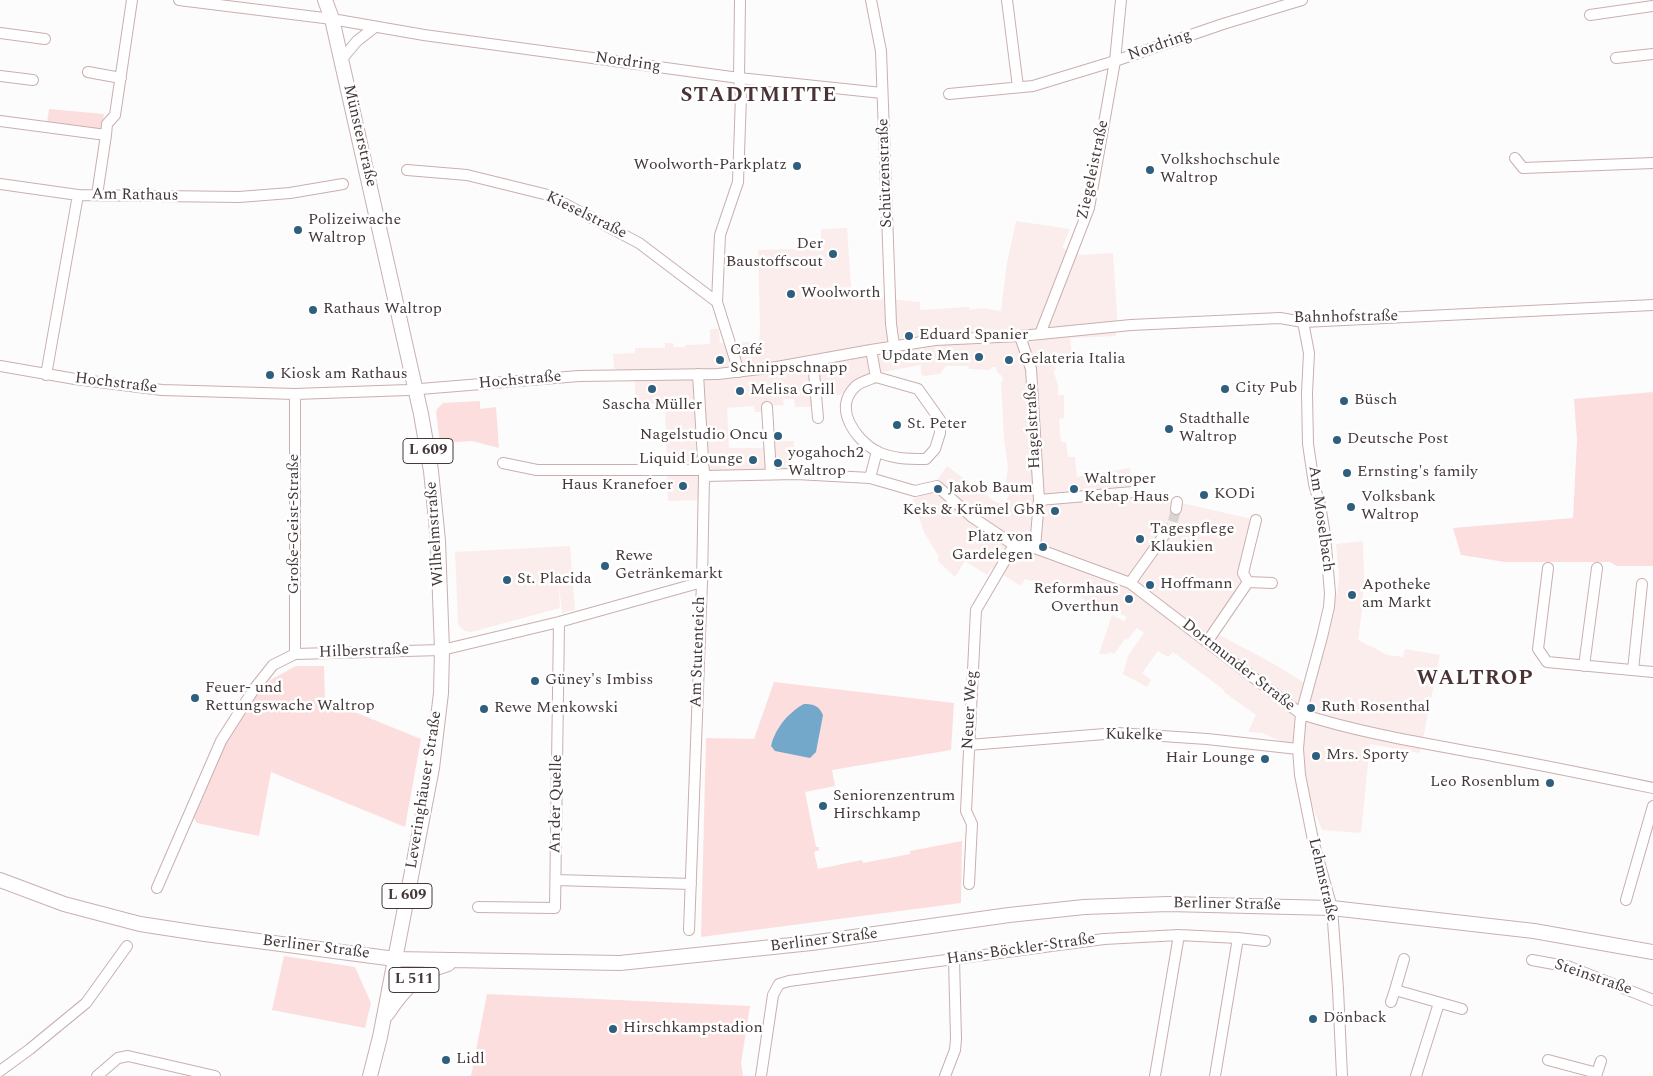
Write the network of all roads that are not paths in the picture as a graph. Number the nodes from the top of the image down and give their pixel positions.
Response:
1 (132, 0) edge
2 (179, 0) edge
3 (325, 0) edge
4 (740, 0) edge
5 (871, 0) edge
6 (1007, 0) edge
7 (1121, 0) edge
8 (1302, 0) edge
9 (1652, 0) edge
10 (221, 3) edge
11 (1653, 6) edge
12 (1653, 10) edge
13 (1590, 15) dead end
14 (332, 19) junction
15 (375, 27) junction
16 (0, 33) edge
17 (45, 39) dead end
18 (1653, 54) edge
19 (1616, 58) dead end
20 (341, 60) junction
21 (1115, 61) junction
22 (88, 72) dead end
23 (0, 76) edge
24 (121, 78) junction
25 (739, 78) junction
26 (33, 80) dead end
27 (1018, 88) junction
28 (882, 93) junction
29 (949, 94) dead end
30 (0, 121) edge
31 (106, 135) junction
32 (1515, 158) dead end
33 (1653, 163) edge
34 (407, 170) dead end
35 (0, 184) edge
36 (343, 184) dead end
37 (78, 195) junction
38 (97, 195) junction
39 (717, 302) junction
40 (1653, 305) edge
41 (1303, 322) junction
42 (1040, 334) junction
43 (1020, 336) junction
44 (894, 346) junction
45 (871, 350) junction
46 (813, 361) junction
47 (0, 366) edge
48 (739, 372) junction
49 (698, 374) junction
50 (46, 375) junction
51 (876, 378) junction
52 (416, 389) junction
53 (295, 394) junction
54 (767, 407) dead end
55 (818, 418) dead end
56 (876, 451) junction
57 (503, 463) dead end
58 (704, 473) junction
59 (771, 474) junction
60 (870, 478) junction
61 (1133, 492) dead end
62 (1039, 500) junction
63 (1256, 520) dead end
64 (1165, 534) tunnel mouth
65 (1014, 545) junction
66 (1036, 548) junction
67 (1548, 568) dead end
68 (1597, 568) dead end
69 (702, 582) junction
70 (1248, 582) junction
71 (1130, 583) junction
72 (1272, 583) dead end
73 (1642, 584) dead end
74 (559, 622) junction
75 (1207, 642) junction
76 (442, 650) junction
77 (295, 654) junction
78 (1584, 666) junction
79 (1633, 670) junction
80 (1653, 672) edge
81 (1301, 714) junction
82 (969, 745) junction
83 (1298, 749) junction
84 (1653, 788) edge
85 (1653, 806) edge
86 (0, 880) edge
87 (556, 880) junction
88 (690, 884) junction
89 (969, 884) dead end
90 (157, 888) dead end
91 (1626, 900) dead end
92 (478, 907) dead end
93 (1332, 908) junction
94 (689, 930) dead end
95 (1179, 935) junction
96 (1238, 938) junction
97 (1265, 941) dead end
98 (127, 946) dead end
99 (1653, 952) edge
100 (395, 959) junction
101 (954, 959) junction
102 (1404, 960) dead end
103 (1532, 960) dead end
104 (460, 961) junction
105 (1395, 990) junction
106 (1653, 1000) edge
107 (1391, 1002) dead end
108 (1439, 1003) junction
109 (1462, 1010) dead end
110 (383, 1020) junction
111 (1548, 1060) dead end
112 (1601, 1061) dead end
113 (0, 1071) edge
114 (1597, 1074) edge
115 (97, 1076) edge
116 (215, 1076) edge
117 (370, 1076) edge
118 (761, 1076) edge
119 (945, 1076) edge
120 (1156, 1076) edge
121 (1215, 1076) edge
122 (1342, 1076) edge
123 (1416, 1076) edge

1 - 24 street
2 - 10 street, Nordring
3 - 14 main road, Münsterstraße / L 609
4 - 25 street
5 - 28 street, Schützenstraße
6 - 27 street
7 - 21 street, Ziegeleistraße
8 - 21 street, Nordring
9 - 11 street
10 - 14 street, Nordring
11 - 12 street
11 - 13 street
14 - 15 street, Nordring
14 - 20 main road, Münsterstraße / L 609
15 - 20 street
15 - 25 street, Nordring
16 - 17 street
18 - 19 street
20 - 52 main road, Münsterstraße / L 609
21 - 27 street, Nordring
21 - 42 street, Ziegeleistraße
22 - 24 street
23 - 26 street
24 - 31 street
25 - 28 street, Nordring
25 - 39 street
27 - 29 street, Nordring
28 - 44 street, Schützenstraße
30 - 31 street
31 - 38 street
32 - 33 street
34 - 39 street, Kieselstraße
35 - 37 street
36 - 38 street, Am Rathaus
37 - 38 street, Am Rathaus
37 - 50 street, Am Rathaus
39 - 48 street
40 - 41 street, Bahnhofstraße
41 - 42 street, Bahnhofstraße
41 - 81 street, Am Moselbach
42 - 43 street, Hochstraße
43 - 44 street, Hochstraße
43 - 62 street, Hagelstraße
44 - 45 street, Hochstraße
45 - 46 street, Hochstraße
45 - 51 street
46 - 48 street, Hochstraße
46 - 55 street
47 - 50 street, Hochstraße
48 - 49 street, Hochstraße
49 - 52 street, Hochstraße
49 - 58 street, Am Stutenteich
50 - 53 street, Hochstraße
51 - 56 street
51 - 56 street
52 - 53 street, Hochstraße
52 - 76 main road, Wilhelmstraße / L 609
53 - 77 street, Große-Geist-Straße
54 - 59 street
56 - 60 street
57 - 58 street
58 - 59 street
58 - 69 street, Am Stutenteich
59 - 60 street
60 - 65 street
61 - 62 street
62 - 66 street, Hagelstraße
63 - 70 street
64 - 71 street
65 - 66 street, Dortmunder Straße
65 - 82 street, Neuer Weg
66 - 71 street, Dortmunder Straße
67 - 78 street
68 - 78 street
69 - 74 street, Hilberstraße
69 - 88 street, Am Stutenteich
70 - 72 street
70 - 75 street
71 - 75 street, Dortmunder Straße
73 - 79 street
74 - 76 street, Hilberstraße
74 - 87 street, An der Quelle
75 - 81 street, Dortmunder Straße
76 - 77 street, Hilberstraße
76 - 100 main road, Leveringhäuser Straße / L 609
77 - 90 street, Hilberstraße
78 - 79 street
79 - 80 street
81 - 83 street, Lehmstraße
81 - 84 street, Dortmunder Straße
82 - 83 street, Kukelke
82 - 89 street, Neuer Weg
83 - 93 street, Lehmstraße
85 - 91 street
86 - 100 main road, Berliner Straße / L 511
87 - 88 street
87 - 92 street, An der Quelle
88 - 94 street, Am Stutenteich
93 - 99 main road, Berliner Straße / L 511
93 - 104 main road, Berliner Straße / L 511
93 - 122 street, Lehmstraße
95 - 96 street, Hans-Böckler-Straße
95 - 101 street, Hans-Böckler-Straße
95 - 120 street
96 - 97 street, Hans-Böckler-Straße
96 - 121 street
98 - 113 street
100 - 104 main road, Berliner Straße / L 511
100 - 110 main road, Leveringhäuser Straße / L 609
101 - 118 street, Hans-Böckler-Straße
101 - 119 street
102 - 105 street
103 - 106 street, Steinstraße
104 - 110 main road, L 511
105 - 107 street
105 - 108 street
108 - 109 street
108 - 123 street
110 - 117 main road, Leveringhäuser Straße / L 609
111 - 114 street
112 - 114 street
115 - 116 street

